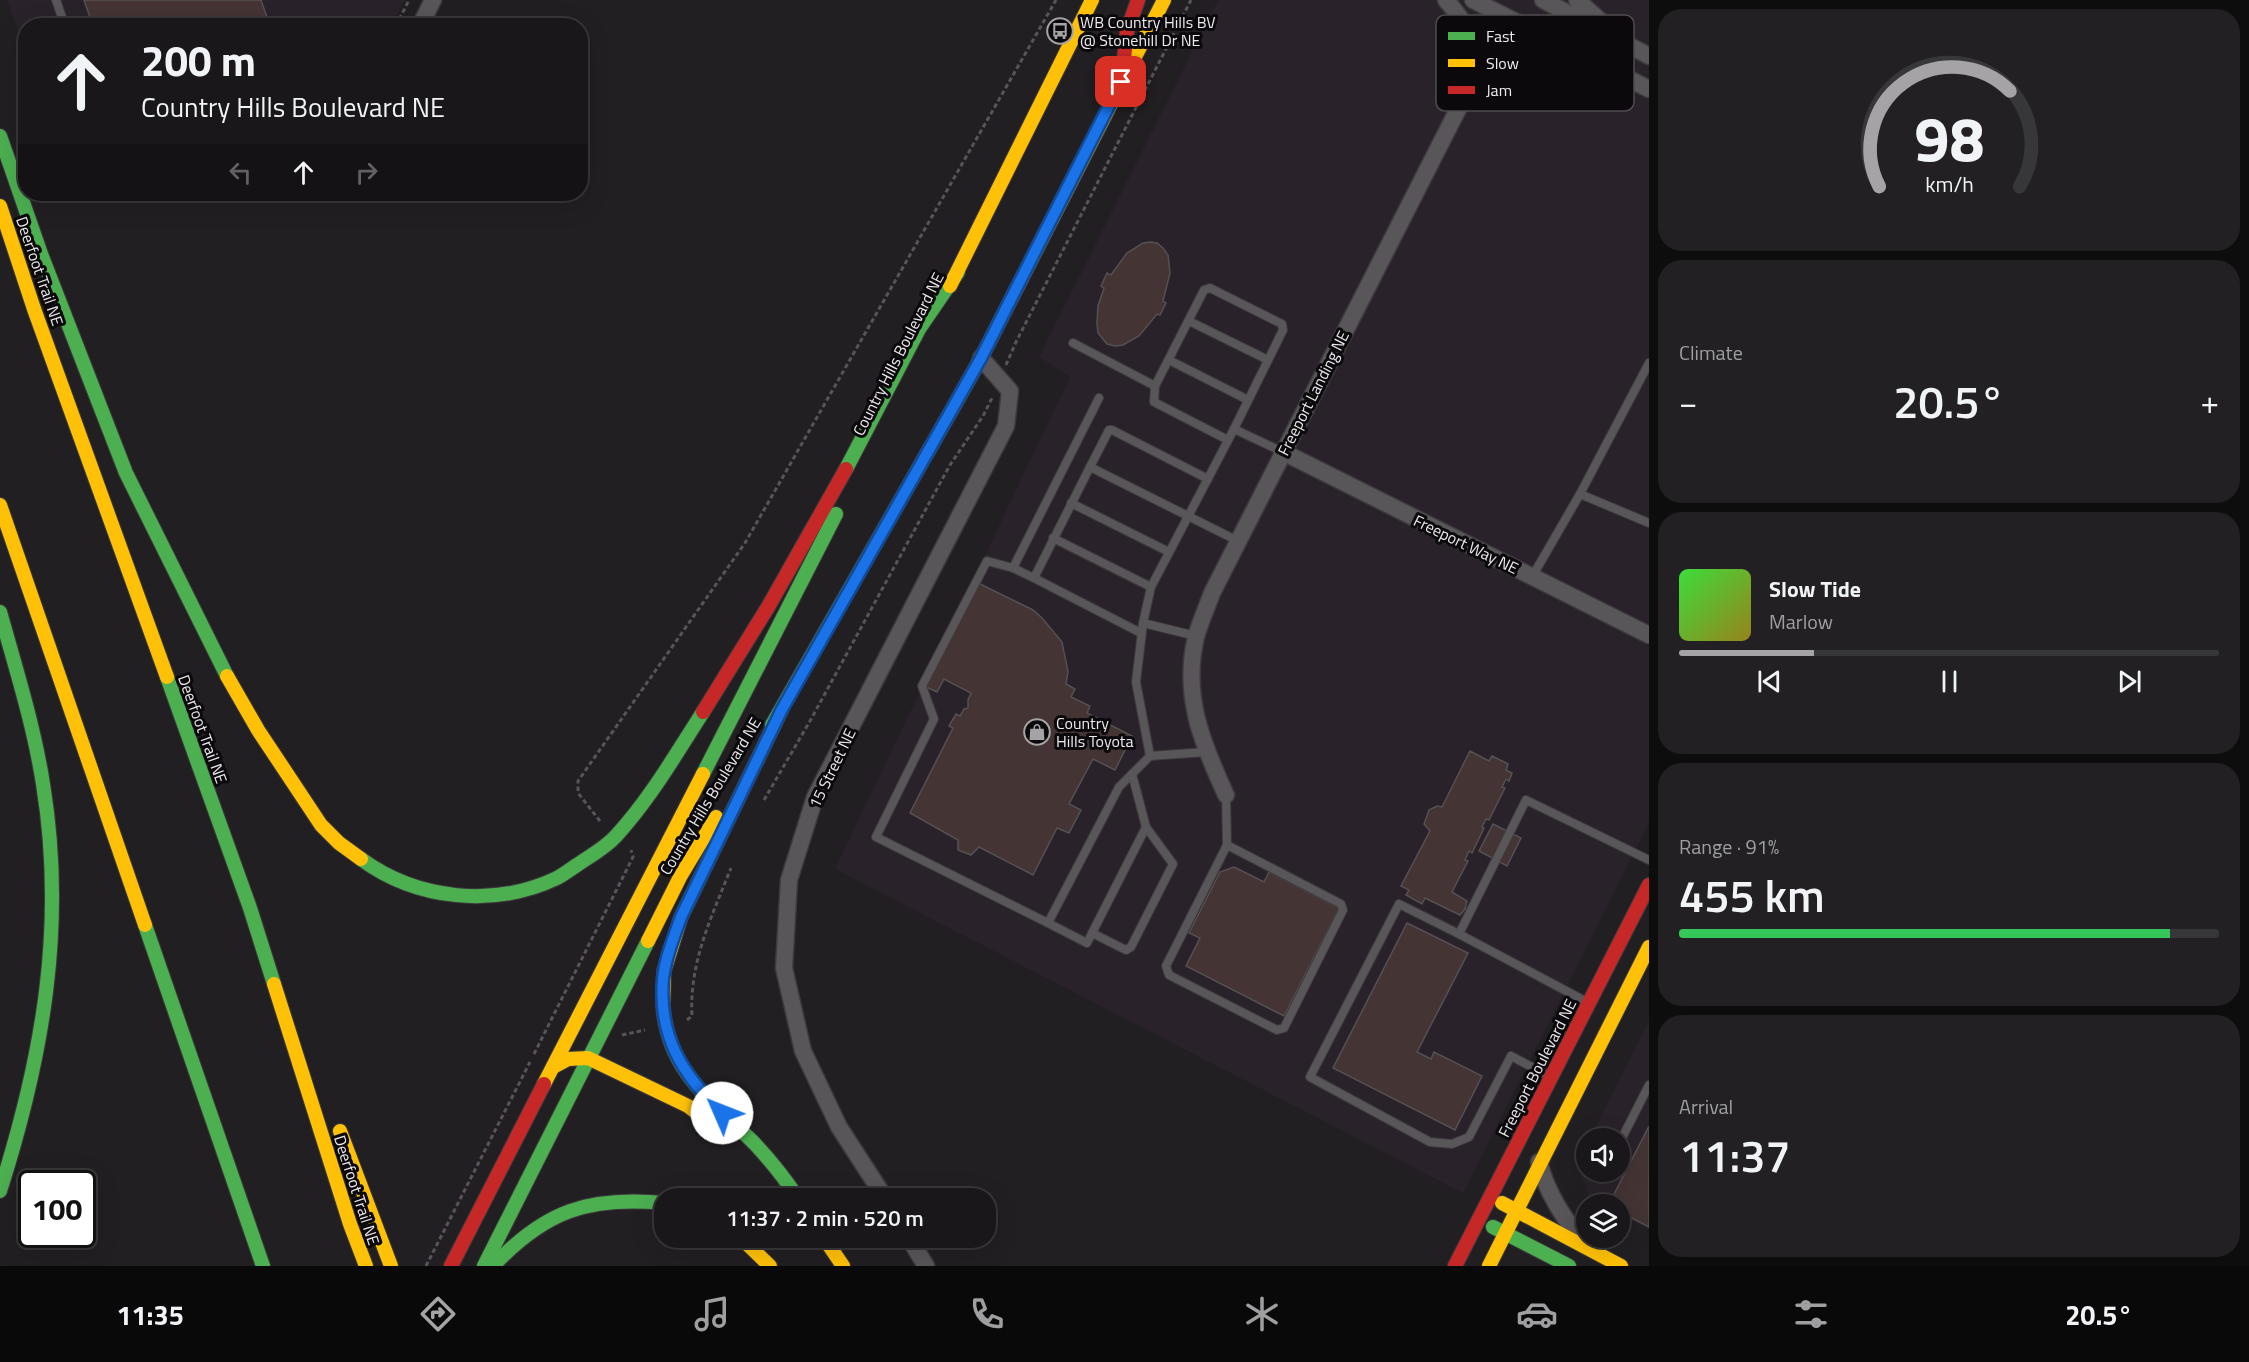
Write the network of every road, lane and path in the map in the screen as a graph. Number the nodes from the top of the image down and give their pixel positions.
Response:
1 (56, 0) edge
2 (409, 0) edge
3 (433, 0) edge
4 (1056, 0) edge
5 (1092, 0) edge
6 (1138, 0) edge
7 (1164, 0) edge
8 (1191, 0) edge
9 (1446, 0) edge
10 (1473, 0) edge
11 (1544, 0) edge
12 (1577, 0) edge
13 (1459, 15) edge
14 (1503, 15) edge
15 (1572, 15) edge
16 (1594, 15) edge
17 (62, 18) edge
18 (400, 18) edge
19 (424, 18) edge
20 (1634, 48) edge
21 (1649, 56) edge
22 (1634, 81) edge
23 (1121, 82) junction
24 (1649, 89) edge
25 (1457, 111) edge
26 (0, 136) edge
27 (18, 188) edge
28 (23, 201) edge
29 (0, 206) edge
30 (958, 272) junction
31 (1189, 321) junction
32 (1073, 343) dead end
33 (981, 358) junction
34 (1169, 360) junction
35 (1268, 360) junction
36 (1649, 363) edge
37 (1000, 380) junction
38 (1155, 386) junction
39 (1100, 398) dead end
40 (1248, 400) junction
41 (1234, 429) junction
42 (1228, 440) junction
43 (1283, 452) junction
44 (1090, 467) junction
45 (1208, 479) junction
46 (1580, 494) junction
47 (1071, 503) junction
48 (0, 505) edge
49 (1188, 516) junction
50 (1649, 523) edge
51 (1053, 538) junction
52 (1238, 541) junction
53 (1169, 552) junction
54 (1013, 568) junction
55 (1532, 577) junction
56 (1034, 578) junction
57 (1150, 587) junction
58 (0, 612) edge
59 (1143, 623) junction
60 (1141, 633) junction
61 (1649, 635) edge
62 (1196, 636) junction
63 (781, 711) junction
64 (1206, 752) junction
65 (1150, 756) junction
66 (1132, 774) junction
67 (1226, 795) joint
68 (760, 806) dead end
69 (1146, 827) junction
70 (615, 837) junction
71 (1227, 846) junction
72 (1649, 860) edge
73 (733, 864) dead end
74 (1649, 885) edge
75 (250, 908) junction
76 (1048, 923) junction
77 (1092, 933) junction
78 (1459, 934) junction
79 (1649, 949) edge
80 (1589, 1003) junction
81 (681, 1022) dead end
82 (648, 1029) dead end
83 (616, 1036) dead end
84 (312, 1057) dead end
85 (588, 1058) junction
86 (553, 1066) junction
87 (1551, 1077) junction
88 (1649, 1085) edge
89 (338, 1123) dead end
90 (1627, 1128) edge
91 (723, 1133) dead end
92 (1539, 1162) junction
93 (763, 1174) dead end
94 (774, 1188) edge
95 (790, 1188) edge
96 (879, 1188) edge
97 (0, 1191) edge
98 (1490, 1197) junction
99 (654, 1202) edge
100 (1516, 1210) junction
101 (1478, 1220) junction
102 (1505, 1233) junction
103 (1576, 1234) edge
104 (1576, 1242) edge
105 (751, 1248) edge
106 (821, 1248) edge
107 (825, 1248) edge
108 (915, 1248) edge
109 (1588, 1248) edge
110 (1560, 1265) edge
111 (263, 1266) edge
112 (366, 1266) edge
113 (391, 1266) edge
114 (426, 1266) edge
115 (451, 1266) edge
116 (484, 1266) edge
117 (493, 1266) edge
118 (770, 1266) edge
119 (826, 1266) edge
120 (843, 1266) edge
121 (926, 1266) edge
122 (1455, 1266) edge
123 (1489, 1266) edge
124 (1621, 1266) edge

1 - 17 lane
2 - 18 path
3 - 19 street
4 - 70 path
5 - 30 main road, Country Hills Boulevard NE
6 - 23 main road
7 - 23 main road, Country Hills Boulevard NE
8 - 37 path
9 - 13 street
10 - 14 street
11 - 15 street
12 - 16 street
20 - 21 street
22 - 24 street
23 - 33 main road, Country Hills Boulevard NE
25 - 43 street, Freeport Landing NE
26 - 27 main road
28 - 70 main road
29 - 75 main road, Deerfoot Trail NE
30 - 70 main road
30 - 86 main road, Country Hills Boulevard NE
31 - 34 lane
31 - 35 lane
31 - 35 lane
32 - 38 lane
33 - 37 street, 15 Street NE
33 - 63 main road, Country Hills Boulevard NE
34 - 38 lane
34 - 40 lane
35 - 40 lane
36 - 46 lane
37 - 68 path
37 - 96 street, 15 Street NE
38 - 42 lane
39 - 54 lane
40 - 41 lane
41 - 42 lane
41 - 43 lane
42 - 45 lane
43 - 52 street, Freeport Landing NE
43 - 55 street, Freeport Way NE
44 - 45 lane
44 - 47 lane
44 - 49 lane
45 - 49 lane
46 - 50 lane
46 - 55 lane
47 - 51 lane
47 - 53 lane
48 - 111 main road
49 - 52 lane
49 - 53 lane
51 - 56 lane
51 - 57 lane
52 - 62 street, Freeport Landing NE
53 - 57 lane
54 - 56 lane
54 - 76 lane
55 - 61 street, Freeport Way NE
56 - 60 lane
57 - 59 lane
58 - 97 main road
59 - 60 lane
59 - 62 lane
60 - 65 lane
62 - 64 street, Freeport Landing NE
63 - 85 main road, Country Hills Boulevard NE
63 - 95 main road
64 - 65 lane
64 - 67 street, Freeport Landing NE
65 - 66 lane
66 - 69 lane
66 - 76 lane
67 - 71 lane
69 - 77 lane
69 - 77 lane
70 - 114 path
71 - 71 lane
72 - 78 lane
73 - 81 path
74 - 80 main road, Freeport Boulevard NE
75 - 84 main road
75 - 112 main road, Deerfoot Trail NE
76 - 77 lane
78 - 80 lane
78 - 87 lane
79 - 92 main road
80 - 87 main road, Freeport Boulevard NE
82 - 83 path
85 - 86 main road
85 - 91 main road
85 - 116 main road, Country Hills Boulevard NE
86 - 115 main road, Country Hills Boulevard NE
87 - 98 main road, Freeport Boulevard NE
88 - 90 lane
89 - 113 main road
92 - 100 main road
92 - 103 street
93 - 94 main road
98 - 100 main road
98 - 101 main road, Freeport Boulevard NE
99 - 117 main road
100 - 102 main road
100 - 104 main road
101 - 102 main road
101 - 122 main road, Freeport Boulevard NE
102 - 110 main road
102 - 123 main road
105 - 118 main road
106 - 119 main road
107 - 120 main road
108 - 121 street
109 - 124 main road

